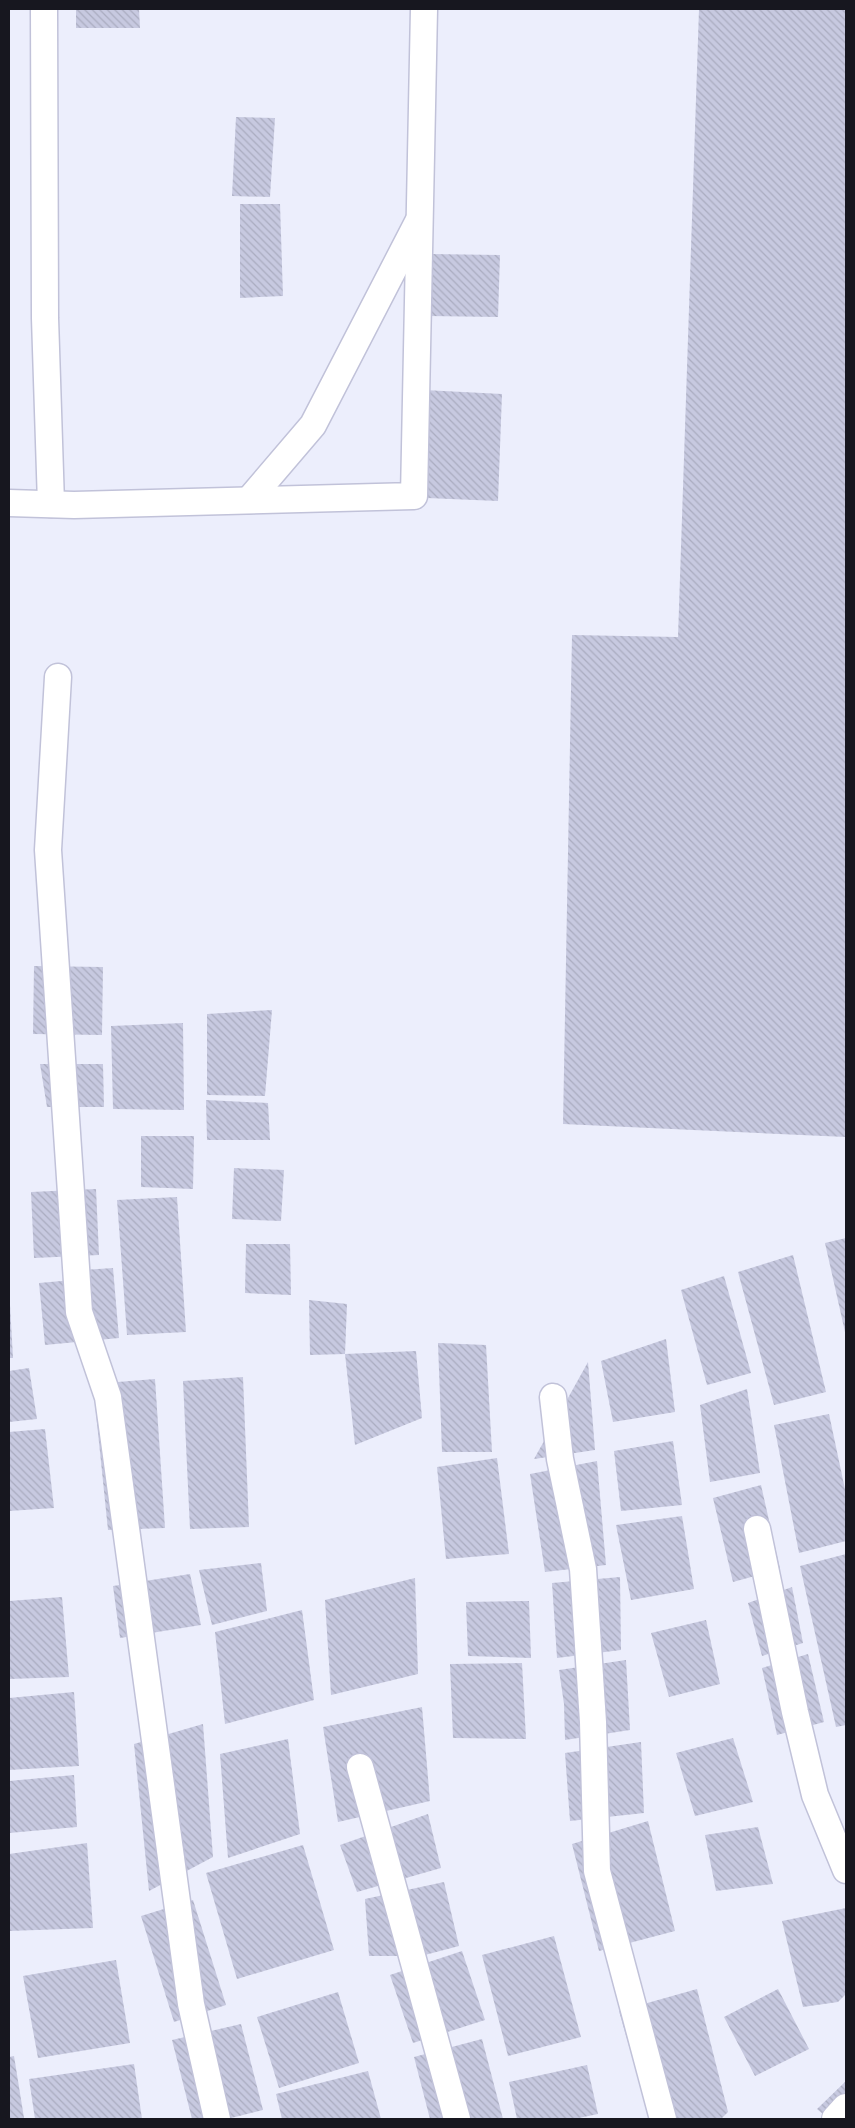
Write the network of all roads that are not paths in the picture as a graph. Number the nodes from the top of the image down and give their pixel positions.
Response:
1 (44, 9) edge
2 (424, 9) edge
3 (420, 219) junction
4 (249, 500) junction
5 (9, 503) edge
6 (51, 504) junction
7 (58, 677) dead end
8 (553, 1397) dead end
9 (757, 1529) dead end
10 (360, 1767) dead end
11 (846, 1870) edge
12 (846, 2108) edge
13 (217, 2119) edge
14 (457, 2119) edge
15 (663, 2119) edge
16 (836, 2119) edge

1 - 6 street
2 - 3 street
3 - 4 street
3 - 4 street
4 - 6 street
5 - 6 street
7 - 13 street
8 - 15 street
9 - 11 street
10 - 14 street
12 - 16 street

